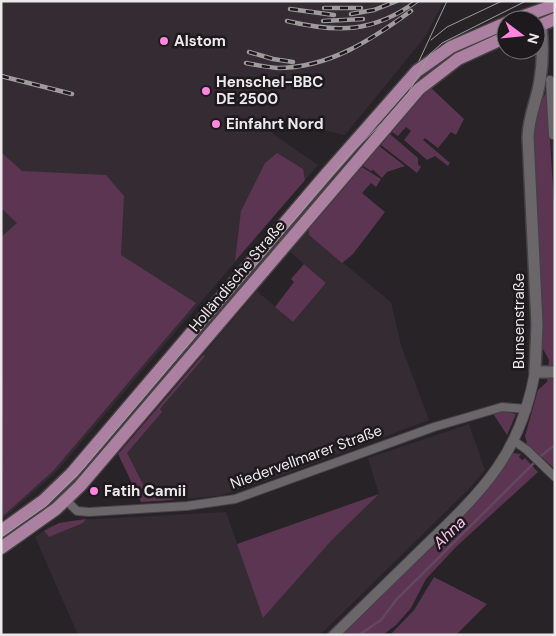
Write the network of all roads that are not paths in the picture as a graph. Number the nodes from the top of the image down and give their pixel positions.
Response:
1 (555, 5) edge
2 (537, 6) edge
3 (496, 27) edge
4 (496, 41) edge
5 (544, 60) edge
6 (548, 79) edge
7 (552, 135) dead end
8 (535, 372) junction
9 (555, 372) edge
10 (527, 409) junction
11 (514, 441) junction
12 (555, 478) edge
13 (66, 500) junction
14 (1, 530) edge
15 (1, 548) edge
16 (334, 635) edge

1 - 2 main road
3 - 14 main road, Holländische Straße
4 - 13 main road, Holländische Straße
5 - 6 main road, Bunsenstraße
6 - 7 street, Bunsenstraße
6 - 8 main road, Bunsenstraße
8 - 9 main road
8 - 10 street, Bunsenstraße
10 - 11 street, Bunsenstraße
10 - 13 street, Niedervellmarer Straße
11 - 12 street
11 - 16 street, Bunsenstraße
13 - 15 main road, Holländische Straße

